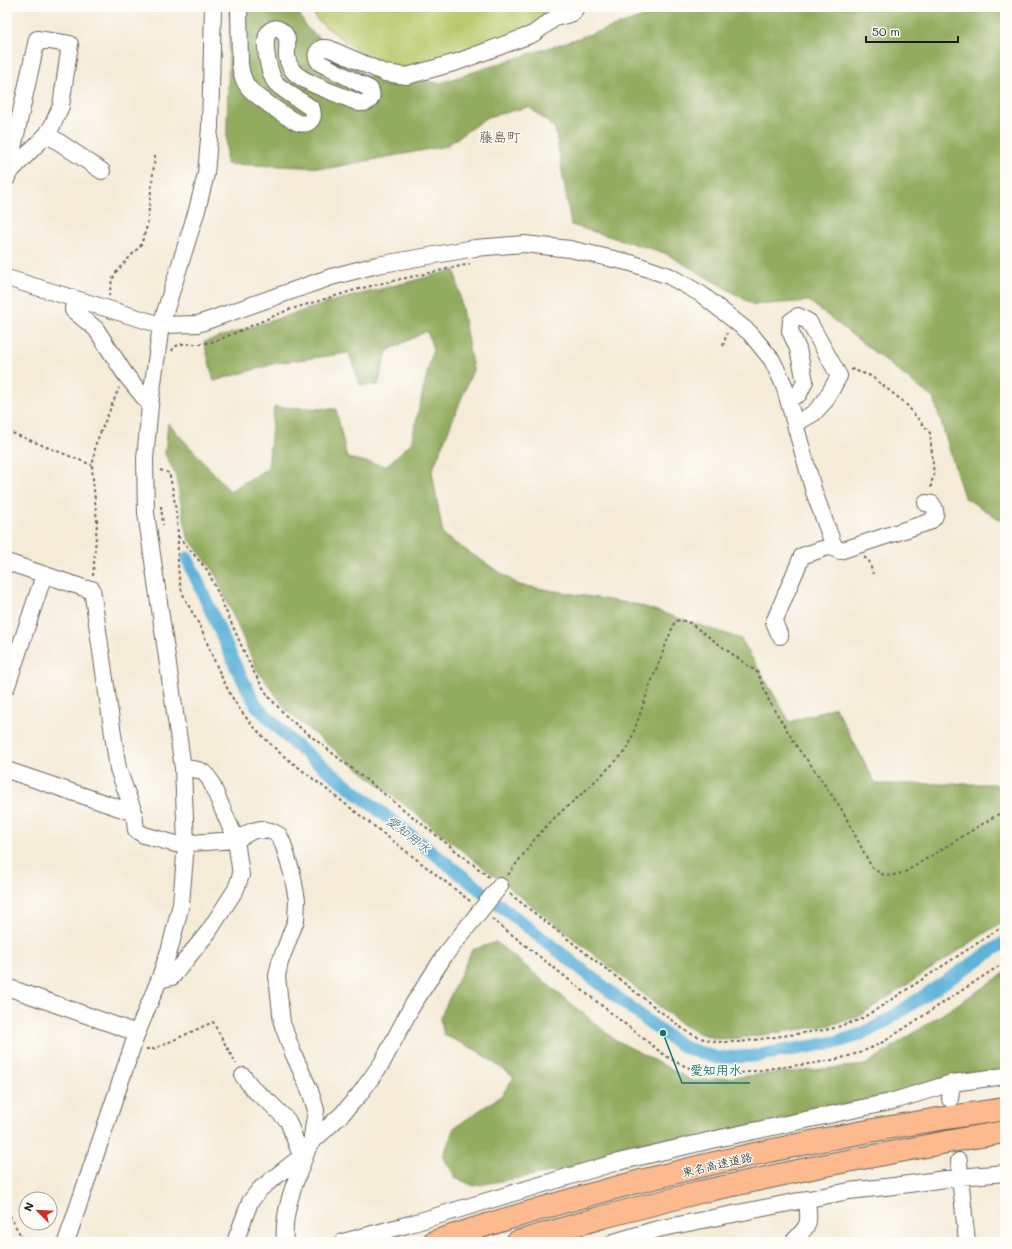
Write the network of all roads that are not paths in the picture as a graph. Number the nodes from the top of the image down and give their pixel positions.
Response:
1 (213, 7) edge
2 (239, 7) edge
3 (576, 7) edge
4 (47, 134) junction
5 (102, 171) dead end
6 (7, 177) edge
7 (7, 278) edge
8 (74, 299) junction
9 (161, 325) junction
10 (788, 399) junction
11 (150, 405) junction
12 (795, 424) junction
13 (929, 498) road end
14 (834, 547) junction
15 (7, 562) edge
16 (44, 575) junction
17 (780, 636) dead end
18 (7, 686) edge
19 (183, 768) junction
20 (7, 770) edge
21 (134, 813) junction
22 (236, 840) junction
23 (186, 844) junction
24 (500, 886) road end
25 (159, 980) junction
26 (7, 987) edge
27 (137, 1033) junction
28 (243, 1076) road end
29 (1005, 1076) edge
30 (952, 1083) junction
31 (950, 1099) dead end
32 (1005, 1109) edge
33 (1005, 1132) edge
34 (311, 1143) junction
35 (304, 1161) junction
36 (960, 1169) junction
37 (1005, 1173) edge
38 (807, 1199) junction
39 (66, 1242) edge
40 (235, 1242) edge
41 (285, 1242) edge
42 (343, 1242) edge
43 (434, 1242) edge
44 (517, 1242) edge
45 (614, 1242) edge
46 (793, 1242) edge
47 (967, 1242) edge

1 - 9 street
2 - 3 street
4 - 5 street
4 - 6 street
4 - 6 street
7 - 8 street
8 - 9 street
8 - 11 street
9 - 10 street
9 - 11 street
10 - 12 street
10 - 12 street
11 - 19 street
12 - 14 street
13 - 14 street
14 - 17 street
15 - 16 street
16 - 18 street
16 - 21 street
19 - 22 street
19 - 23 street
20 - 21 street
21 - 23 street
22 - 23 street
22 - 25 street
22 - 34 street
23 - 25 street
24 - 34 street
25 - 27 street
26 - 27 street
27 - 39 street
28 - 35 street
29 - 30 street
30 - 31 street
30 - 42 street
32 - 43 highway, 東名高速道路
33 - 44 highway, 東名高速道路
34 - 35 street
35 - 40 street
35 - 41 street
36 - 37 street
36 - 38 street
36 - 47 street
38 - 45 street
38 - 46 street

